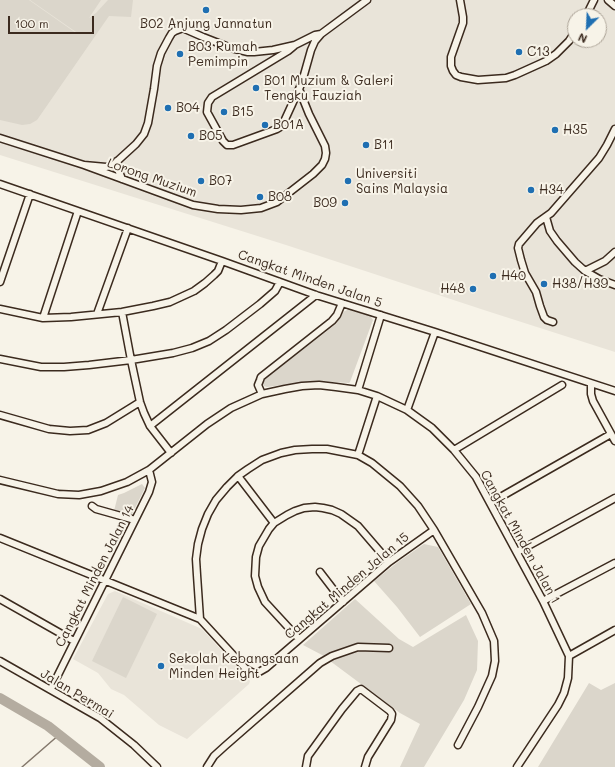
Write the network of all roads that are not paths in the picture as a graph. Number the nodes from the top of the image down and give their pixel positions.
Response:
1 (356, 0) edge
2 (367, 0) edge
3 (460, 0) edge
4 (608, 0) edge
5 (615, 6) edge
6 (358, 7) junction
7 (321, 34) junction
8 (567, 43) edge
9 (297, 44) junction
10 (310, 53) junction
11 (300, 89) junction
12 (615, 129) edge
13 (0, 138) edge
14 (117, 161) junction
15 (84, 165) junction
16 (122, 179) junction
17 (0, 184) edge
18 (30, 194) junction
19 (78, 211) junction
20 (546, 217) junction
21 (128, 228) junction
22 (615, 252) edge
23 (222, 261) junction
24 (586, 271) junction
25 (0, 282) edge
26 (280, 282) junction
27 (615, 285) edge
28 (316, 295) junction
29 (342, 303) junction
30 (0, 309) edge
31 (122, 312) junction
32 (97, 314) junction
33 (381, 315) junction
34 (43, 318) junction
35 (553, 322) dead end
36 (435, 332) junction
37 (0, 359) edge
38 (131, 360) junction
39 (591, 384) junction
40 (562, 385) dead end
41 (358, 390) junction
42 (615, 392) edge
43 (262, 394) junction
44 (377, 396) junction
45 (140, 402) junction
46 (407, 410) junction
47 (0, 415) edge
48 (150, 426) junction
49 (611, 434) junction
50 (615, 441) edge
51 (454, 450) junction
52 (171, 453) junction
53 (358, 455) junction
54 (149, 470) junction
55 (238, 476) junction
56 (0, 480) edge
57 (615, 498) edge
58 (490, 503) junction
59 (92, 506) dead end
60 (135, 520) junction
61 (274, 523) junction
62 (434, 530) junction
63 (0, 538) edge
64 (517, 552) junction
65 (389, 562) junction
66 (615, 562) edge
67 (320, 572) dead end
68 (105, 580) junction
69 (0, 599) edge
70 (543, 601) junction
71 (343, 602) junction
72 (200, 619) junction
73 (615, 630) edge
74 (299, 639) junction
75 (74, 641) junction
76 (389, 648) dead end
77 (569, 656) junction
78 (0, 661) edge
79 (51, 689) junction
80 (458, 745) dead end
81 (157, 767) edge
82 (206, 767) edge
83 (306, 767) edge
84 (365, 767) edge
85 (517, 767) edge

1 - 6 street
2 - 6 street
3 - 8 street
4 - 5 street
6 - 7 street
7 - 9 street
7 - 10 street
9 - 10 street
9 - 11 street
9 - 14 street
10 - 11 street
11 - 16 street, Lorong Muzium
12 - 20 street
13 - 15 street
14 - 15 street
14 - 16 street
15 - 16 street, Lorong Muzium
17 - 18 street, Cangkat Minden Jalan 5
18 - 19 street, Cangkat Minden Jalan 5
18 - 25 street
19 - 21 street, Cangkat Minden Jalan 5
19 - 34 street
20 - 24 street
20 - 35 street
21 - 23 street, Cangkat Minden Jalan 5
21 - 32 street
22 - 24 street
23 - 26 street, Cangkat Minden Jalan 5
23 - 31 street
24 - 27 street
26 - 28 street, Cangkat Minden Jalan 5
26 - 38 street
28 - 29 street, Cangkat Minden Jalan 5
28 - 48 street
29 - 33 street, Cangkat Minden Jalan 5
29 - 43 street
30 - 34 street
31 - 32 street
31 - 38 street
32 - 34 street
33 - 36 street, Cangkat Minden Jalan 5
33 - 41 street
36 - 39 street, Cangkat Minden Jalan 5
36 - 46 street
37 - 38 street
38 - 45 street
39 - 42 street, Cangkat Minden Jalan 5
39 - 49 street
40 - 51 street
41 - 43 street, Cangkat Minden Jalan 1
41 - 44 street, Cangkat Minden Jalan 1
43 - 52 street, Cangkat Minden Jalan 1
44 - 46 street, Cangkat Minden Jalan 1
44 - 53 street
45 - 47 street
45 - 48 street
46 - 51 street, Cangkat Minden Jalan 1
48 - 52 street
49 - 50 street
49 - 58 street
51 - 58 street, Cangkat Minden Jalan 1
52 - 54 street, Cangkat Minden Jalan 1
53 - 55 street
53 - 62 street
54 - 56 street, Cangkat Minden Jalan 1
54 - 60 street, Cangkat Minden Jalan 14
55 - 61 street
55 - 72 street
57 - 64 street
58 - 64 street, Cangkat Minden Jalan 1
59 - 60 street
60 - 68 street, Cangkat Minden Jalan 14
61 - 65 street
61 - 74 street
62 - 65 street, Cangkat Minden Jalan 15
62 - 80 street
63 - 68 street
64 - 70 street, Cangkat Minden Jalan 1
65 - 71 street, Cangkat Minden Jalan 15
66 - 70 street
67 - 71 street
68 - 72 street
68 - 75 street, Cangkat Minden Jalan 14
69 - 75 street
70 - 77 street, Cangkat Minden Jalan 1
71 - 74 street, Cangkat Minden Jalan 15
72 - 74 street, Cangkat Minden Jalan 15
73 - 77 street
75 - 79 street, Cangkat Minden Jalan 14
76 - 82 street
77 - 85 street, Cangkat Minden Jalan 1
78 - 79 street, Jalan Permai
79 - 81 street, Jalan Permai
83 - 84 street

